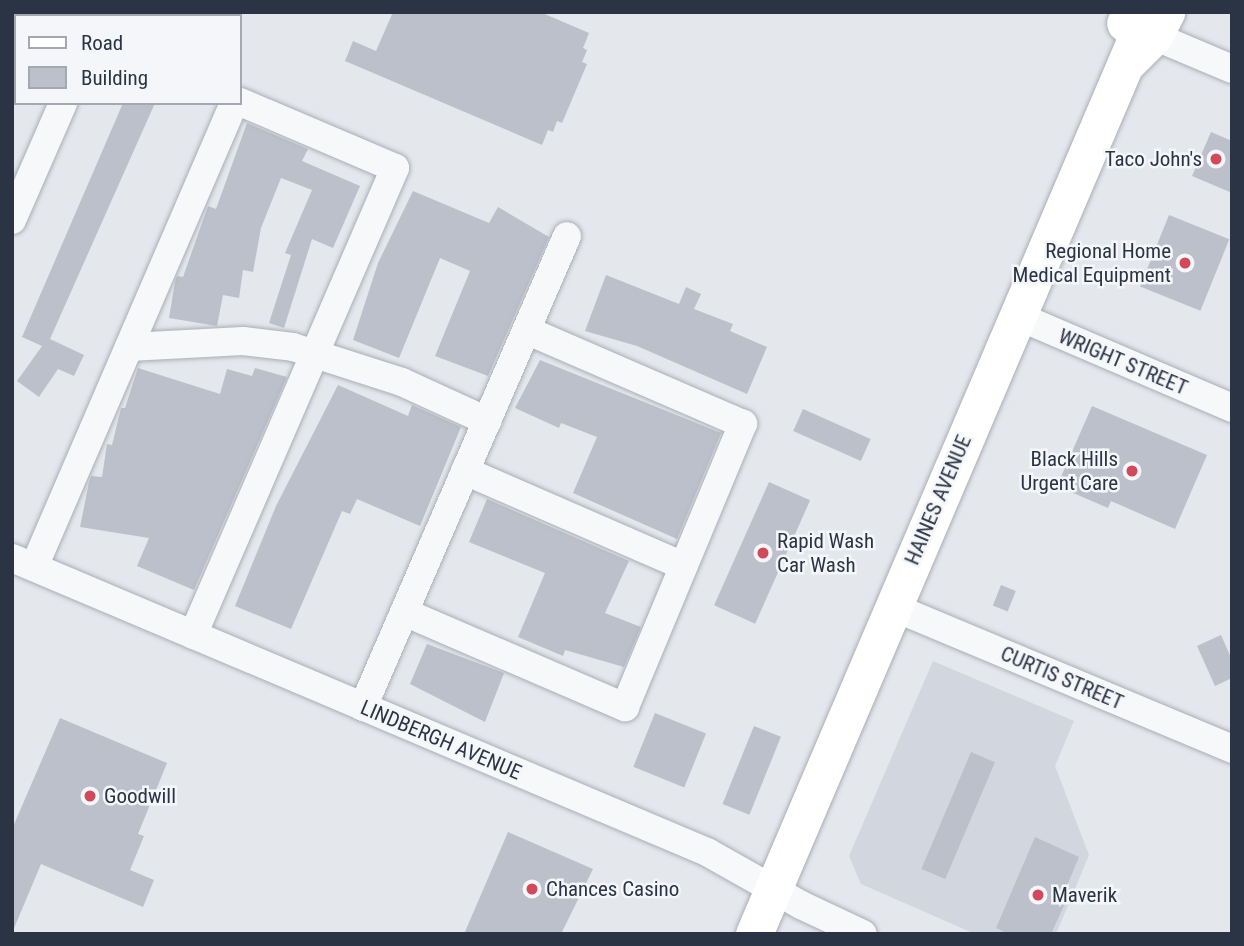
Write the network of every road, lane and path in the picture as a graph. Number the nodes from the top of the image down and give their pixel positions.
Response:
1 (1145, 19) edge
2 (1232, 69) edge
3 (242, 103) edge
4 (63, 105) edge
5 (233, 105) edge
6 (12, 220) edge
7 (567, 236) dead end
8 (1015, 315) junction
9 (526, 330) junction
10 (129, 347) junction
11 (316, 352) junction
12 (1232, 408) edge
13 (487, 421) junction
14 (465, 471) junction
15 (23, 562) edge
16 (683, 566) junction
17 (893, 607) junction
18 (404, 612) junction
19 (193, 635) junction
20 (363, 707) junction
21 (1232, 749) edge
22 (773, 889) junction
23 (754, 934) edge
24 (863, 934) edge

1 - 2 street
1 - 8 main road, HAINES AVENUE
3 - 11 street
4 - 6 street
5 - 10 street
7 - 9 street
8 - 12 street, WRIGHT STREET
8 - 17 main road, HAINES AVENUE
9 - 13 street
9 - 16 street
10 - 11 street
10 - 15 street
11 - 13 street
11 - 19 street
13 - 14 street
14 - 16 street
14 - 18 street
15 - 19 street, LINDBERGH AVENUE
16 - 18 street
17 - 21 street, CURTIS STREET
17 - 22 main road, HAINES AVENUE
18 - 20 street
19 - 20 street, LINDBERGH AVENUE
20 - 22 street, LINDBERGH AVENUE
22 - 23 main road, HAINES AVENUE
22 - 24 street, LINDBERGH AVENUE

